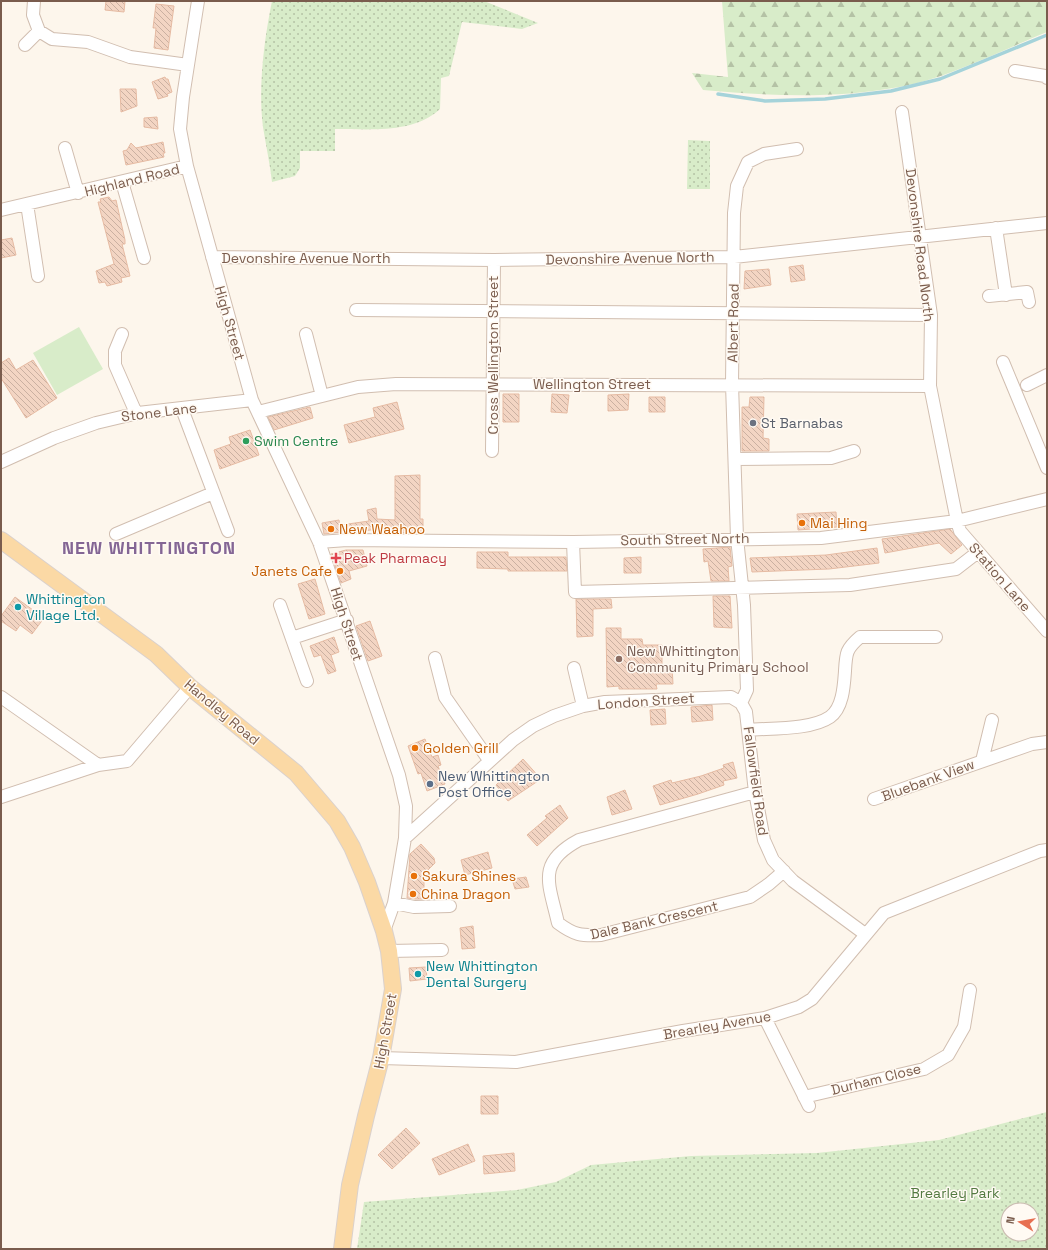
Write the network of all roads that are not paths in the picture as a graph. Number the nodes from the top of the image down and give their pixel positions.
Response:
1 (34, 1) edge
2 (197, 6) edge
3 (39, 31) junction
4 (25, 45) dead end
5 (188, 65) junction
6 (1015, 71) dead end
7 (1047, 78) edge
8 (902, 112) dead end
9 (65, 148) dead end
10 (797, 149) dead end
11 (187, 166) junction
12 (122, 182) junction
13 (78, 193) junction
14 (27, 204) junction
15 (1, 210) edge
16 (1047, 222) edge
17 (996, 228) junction
18 (920, 237) junction
19 (212, 257) junction
20 (734, 257) junction
21 (144, 258) dead end
22 (494, 260) junction
23 (38, 276) dead end
24 (1006, 295) junction
25 (989, 296) dead end
26 (1029, 302) dead end
27 (356, 310) dead end
28 (494, 311) junction
29 (733, 313) junction
30 (931, 315) junction
31 (122, 334) dead end
32 (306, 334) dead end
33 (1003, 362) dead end
34 (1047, 375) edge
35 (493, 384) junction
36 (732, 384) junction
37 (930, 386) junction
38 (1027, 386) dead end
39 (322, 396) junction
40 (252, 400) junction
41 (182, 409) junction
42 (258, 412) junction
43 (136, 413) junction
44 (854, 450) dead end
45 (492, 451) dead end
46 (735, 459) junction
47 (1, 462) edge
48 (1047, 468) edge
49 (213, 493) junction
50 (1047, 500) edge
51 (957, 521) junction
52 (228, 532) dead end
53 (116, 534) dead end
54 (737, 538) junction
55 (1, 540) edge
56 (319, 542) junction
57 (574, 542) junction
58 (978, 552) junction
59 (743, 589) junction
60 (280, 605) dead end
61 (347, 620) junction
62 (1047, 632) edge
63 (936, 637) dead end
64 (292, 638) junction
65 (435, 658) dead end
66 (574, 668) dead end
67 (308, 681) dead end
68 (190, 687) junction
69 (1, 697) edge
70 (740, 703) junction
71 (583, 706) junction
72 (992, 720) dead end
73 (748, 730) junction
74 (1047, 742) edge
75 (489, 760) junction
76 (982, 761) junction
77 (98, 766) junction
78 (755, 792) junction
79 (1, 798) edge
80 (874, 799) dead end
81 (405, 838) junction
82 (1047, 850) edge
83 (784, 871) junction
84 (394, 903) junction
85 (450, 906) dead end
86 (384, 932) junction
87 (865, 934) junction
88 (442, 950) dead end
89 (389, 952) junction
90 (970, 990) dead end
91 (765, 1018) junction
92 (381, 1058) junction
93 (342, 1249) edge

1 - 3 street
2 - 5 street, High Street
3 - 4 street
3 - 5 street
5 - 11 street, High Street
6 - 7 street
8 - 18 street, Devonshire Road North
9 - 13 street, Highland Road
10 - 20 street, Albert Road
11 - 12 street, Highland Road
11 - 19 street, High Street
12 - 13 street, Highland Road
12 - 21 street
13 - 14 street, Highland Road
14 - 15 street, Highland Road
14 - 23 street
16 - 17 street, Devonshire Avenue North
17 - 18 street, Devonshire Avenue North
17 - 24 street
18 - 20 street, Devonshire Avenue North
18 - 30 street, Devonshire Road North
19 - 22 street, Devonshire Avenue North
19 - 40 street, High Street
20 - 22 street, Devonshire Avenue North
20 - 29 street, Albert Road
22 - 28 street, Cross Wellington Street
24 - 25 street
24 - 26 street
27 - 28 street
28 - 29 street
28 - 35 street, Cross Wellington Street
29 - 30 street
29 - 36 street, Albert Road
30 - 37 street, Devonshire Road North
31 - 43 street
32 - 39 street
33 - 48 street
34 - 38 street
35 - 36 street, Wellington Street
35 - 39 street, Wellington Street
35 - 45 street, Cross Wellington Street
36 - 37 street, Wellington Street
36 - 46 street, Albert Road
37 - 51 street, Devonshire Road North
39 - 42 street, Wellington Street
40 - 41 street, Stone Lane
40 - 42 street, High Street
41 - 43 street, Stone Lane
41 - 49 street
42 - 56 street, High Street
43 - 47 street, Stone Lane
44 - 46 street
46 - 54 street, Albert Road
49 - 52 street
49 - 53 street
50 - 51 street, South Street North
51 - 54 street, South Street North
51 - 58 street, Station Lane
54 - 57 street, South Street North
54 - 59 street, Albert Road
55 - 68 main road, Handley Road
56 - 57 street, South Street North
56 - 61 street, High Street
57 - 59 street
58 - 59 street
58 - 62 street, Station Lane
59 - 70 street, Albert Road
60 - 64 street
61 - 64 street
61 - 81 street, High Street
63 - 73 street
64 - 67 street
65 - 75 street
66 - 71 street
68 - 77 street
68 - 86 main road, Handley Road
69 - 77 street
70 - 71 street, London Street
70 - 73 street, Fallowfield Road
71 - 75 street, London Street
72 - 76 street, Bluebank View
73 - 78 street, Fallowfield Road
74 - 76 street, Bluebank View
75 - 81 street, London Street
76 - 80 street, Bluebank View
77 - 79 street
78 - 83 street, Fallowfield Road
78 - 83 street, Dale Bank Crescent
81 - 84 street, High Street
82 - 87 street, Brearley Avenue
83 - 87 street, Fallowfield Road
84 - 85 street
84 - 86 street, High Street
86 - 89 main road, High Street
87 - 91 street, Brearley Avenue
88 - 89 street
89 - 92 main road, High Street
90 - 91 street, Durham Close
91 - 92 street, Brearley Avenue
92 - 93 main road, High Street

